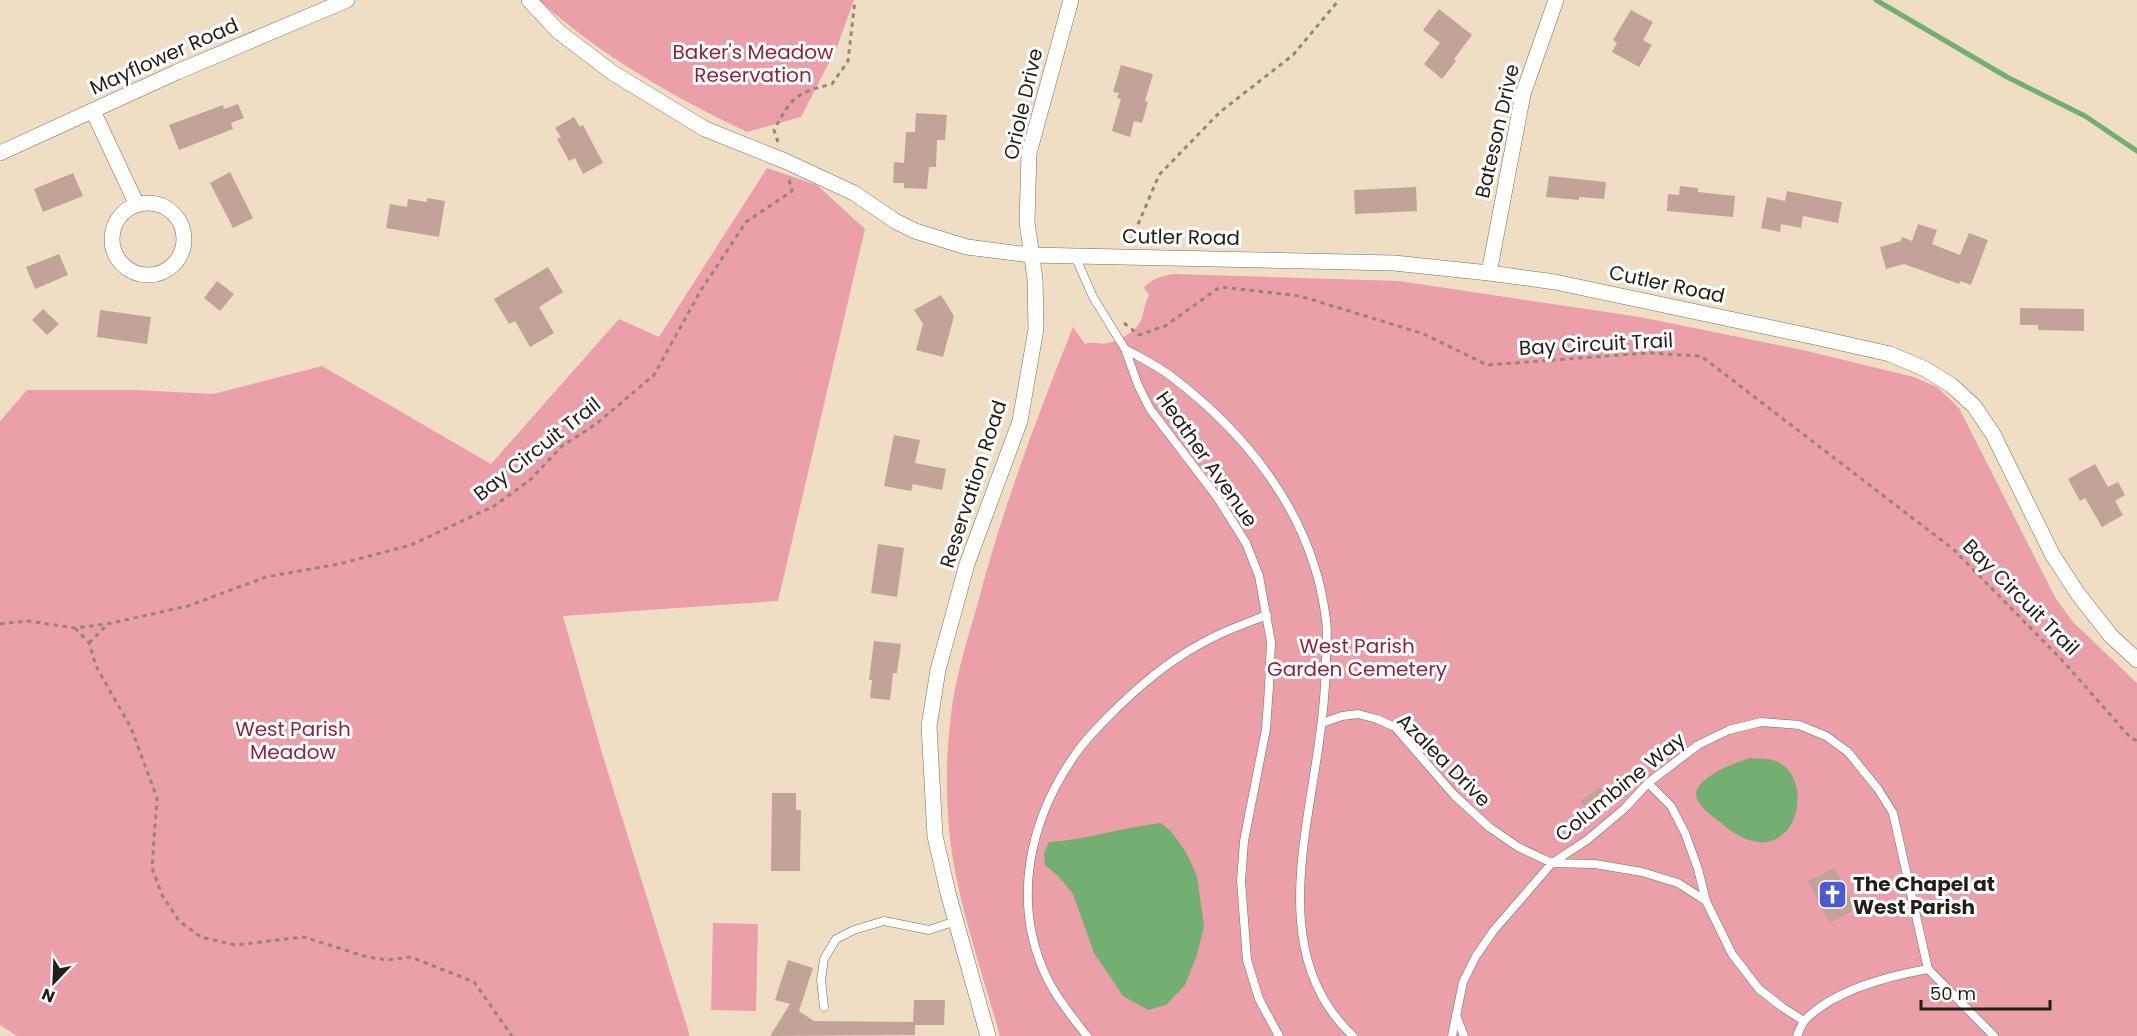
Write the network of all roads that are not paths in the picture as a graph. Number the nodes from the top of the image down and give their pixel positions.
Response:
1 (347, 0) edge
2 (529, 0) edge
3 (1071, 0) edge
4 (1556, 0) edge
5 (93, 111) junction
6 (0, 153) edge
7 (137, 205) junction
8 (1030, 255) junction
9 (1074, 255) junction
10 (1489, 273) junction
11 (1125, 349) junction
12 (1267, 615) junction
13 (2137, 660) edge
14 (1322, 723) junction
15 (1648, 783) junction
16 (1552, 863) junction
17 (1706, 901) junction
18 (956, 921) junction
19 (1928, 969) junction
20 (824, 1006) dead end
21 (1455, 1014) junction
22 (1804, 1021) junction
23 (988, 1036) edge
24 (1087, 1036) edge
25 (1279, 1036) edge
26 (1353, 1036) edge
27 (1452, 1036) edge
28 (1464, 1036) edge
29 (1797, 1036) edge
30 (1994, 1036) edge

1 - 5 street, Mayflower Road
2 - 8 street
3 - 8 street, Oriole Drive
4 - 10 street, Bateson Drive
5 - 6 street, Mayflower Road
5 - 7 street
7 - 7 street
8 - 9 street, Cutler Road
8 - 18 street, Reservation Road
9 - 10 street, Cutler Road
9 - 11 lane
10 - 13 street, Cutler Road
11 - 12 lane, Heather Avenue
11 - 14 lane, Heather Avenue
12 - 24 lane
12 - 25 lane, Heather Avenue
14 - 16 lane, Azalea Drive
14 - 26 lane, Heather Avenue
15 - 16 lane, Columbine Way
15 - 17 lane
15 - 19 lane, Columbine Way
16 - 17 lane, Azalea Drive
16 - 21 lane, Columbine Way
17 - 22 lane
18 - 20 lane
18 - 23 street, Reservation Road
19 - 22 lane
19 - 30 lane
21 - 27 lane, Columbine Way
21 - 28 lane
22 - 29 lane

